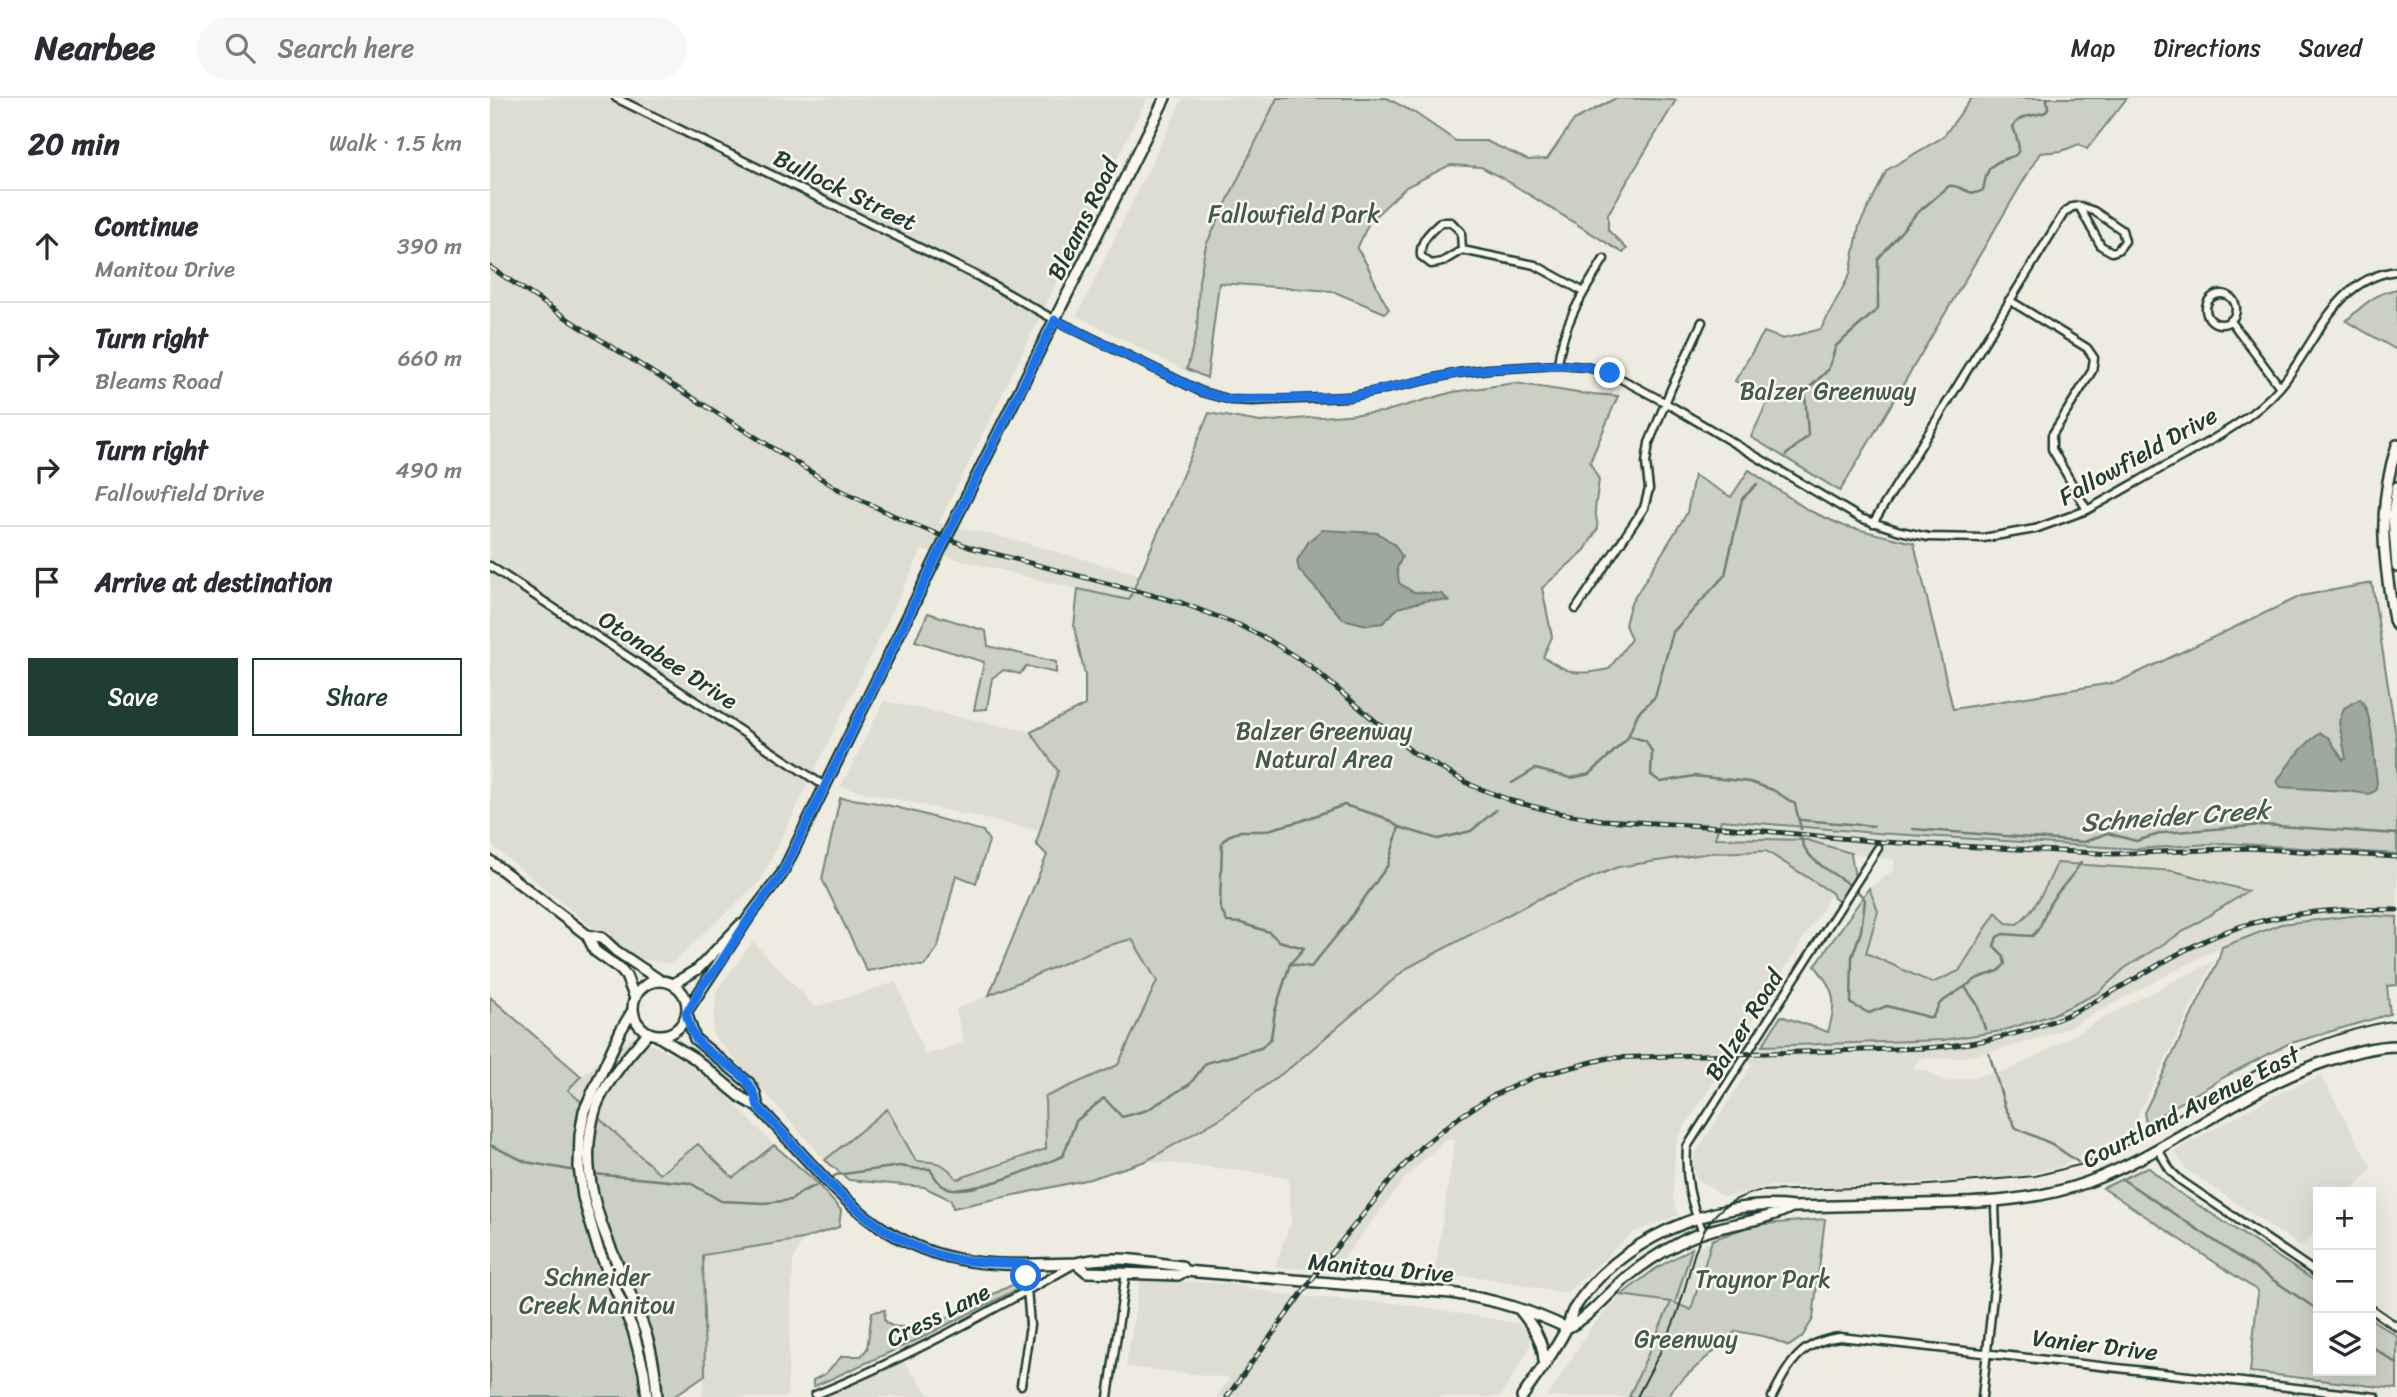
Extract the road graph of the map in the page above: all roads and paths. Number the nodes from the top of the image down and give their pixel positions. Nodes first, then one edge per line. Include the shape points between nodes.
1 (616, 98) edge
2 (1165, 98) edge
3 (2079, 206) junction
4 (1462, 250) junction
5 (1604, 260) dead end
6 (2397, 271) edge
7 (1584, 292) junction
8 (2009, 300) junction
9 (1055, 320) junction
10 (2231, 321) junction
11 (1702, 322) dead end
12 (1558, 365) junction
13 (2280, 387) junction
14 (1666, 403) junction
15 (2397, 445) edge
16 (2397, 487) edge
17 (2087, 510) junction
18 (1873, 523) junction
19 (490, 566) edge
20 (2397, 567) edge
21 (1576, 609) dead end
22 (2397, 626) edge
23 (825, 786) junction
24 (1878, 848) dead end
25 (490, 861) edge
26 (750, 917) junction
27 (587, 935) junction
28 (661, 981) junction
29 (673, 984) junction
30 (635, 998) junction
31 (633, 1010) junction
32 (686, 1012) junction
33 (652, 1034) junction
34 (2397, 1046) edge
35 (758, 1107) junction
36 (2158, 1149) junction
37 (1995, 1203) junction
38 (1793, 1207) junction
39 (1697, 1218) junction
40 (1703, 1232) junction
41 (1025, 1264) junction
42 (1076, 1264) junction
43 (1185, 1271) junction
44 (2313, 1271) edge
45 (1126, 1272) junction
46 (1028, 1290) junction
47 (1518, 1308) junction
48 (2376, 1313) edge
49 (2397, 1327) edge
50 (1567, 1328) junction
51 (1986, 1352) junction
52 (1544, 1363) junction
53 (1021, 1385) dead end
54 (815, 1395) dead end
55 (647, 1397) edge
56 (657, 1397) edge
57 (1108, 1397) edge
58 (1522, 1397) edge
59 (1772, 1397) edge
60 (1982, 1397) edge
61 (2376, 1397) edge

1 - 9 street, Bullock Street via 977,276
2 - 9 main road, Bleams Road
3 - 3 street via 2106,250 2123,247 2122,230
3 - 8 street via 2064,213
4 - 4 street via 1431,264 1420,249 1441,222 1451,222 1461,232
4 - 7 street via 1535,265
5 - 7 street
6 - 13 street, Fallowfield Drive via 2351,290 2327,316
7 - 12 street via 1564,330
8 - 17 street via 2087,348 2094,358 2092,371 2051,442
8 - 18 street
9 - 12 street, Fallowfield Drive via 1202,392 1231,400 1349,397 1458,373
9 - 23 main road, Bleams Road
10 - 10 street via 2236,307 2231,297 2211,298 2206,308 2210,319 2220,324
10 - 13 street
11 - 14 street
12 - 14 street, Fallowfield Drive via 1610,373
13 - 17 street, Fallowfield Drive via 2221,435
14 - 18 street, Fallowfield Drive
14 - 21 street via 1647,451 1644,508
15 - 22 main road via 2384,516 2387,576
16 - 20 main road via 2393,528
17 - 18 street, Fallowfield Drive via 2035,529 1983,538 1928,537
19 - 23 street, Otonabee Drive
23 - 26 main road, Bleams Road via 782,874
24 - 39 street, Balzer Road via 1688,1146 1685,1173
25 - 27 main road
26 - 29 main road, Bleams Road via 698,970
26 - 32 main road, Bleams Road
27 - 28 main road via 602,938
27 - 30 main road via 595,951 626,976
28 - 29 main road
28 - 30 main road via 643,987
29 - 32 main road via 684,995
30 - 31 main road
31 - 33 main road via 638,1023
31 - 55 main road via 584,1111 579,1167 598,1248 634,1330
32 - 33 main road via 675,1030
32 - 35 main road, Manitou Drive via 695,1039 749,1083
33 - 35 main road, Manitou Drive via 694,1058
33 - 56 main road via 613,1078 597,1106 590,1136 590,1167 597,1217 646,1335
34 - 36 main road, Courtland Avenue East via 2348,1054 2292,1073
35 - 41 main road, Manitou Drive via 848,1203 886,1232 928,1251 970,1261
36 - 37 main road, Courtland Avenue East via 2065,1190
36 - 44 street via 2180,1180
37 - 38 main road, Courtland Avenue East
37 - 51 street via 1997,1260
38 - 39 main road, Courtland Avenue East via 1777,1205
38 - 40 main road, Courtland Avenue East
39 - 40 street, Balzer Road
39 - 50 main road, Courtland Avenue East via 1664,1230 1610,1268 1573,1311
40 - 50 main road, Courtland Avenue East via 1653,1257 1583,1320
41 - 42 main road, Manitou Drive
41 - 46 street
42 - 43 main road, Manitou Drive via 1128,1261 1181,1266
42 - 45 main road, Manitou Drive via 1087,1272
42 - 46 street, Cress Lane
43 - 45 main road, Manitou Drive via 1178,1275
43 - 47 main road, Manitou Drive via 1451,1293
45 - 57 street
46 - 53 street via 1030,1325
46 - 54 street, Cress Lane
47 - 50 main road, Manitou Drive
47 - 52 main road via 1537,1332
48 - 49 street
50 - 52 main road
51 - 59 street, Vanier Drive via 1824,1339 1789,1365
51 - 60 street
51 - 61 street, Vanier Drive
52 - 58 main road

